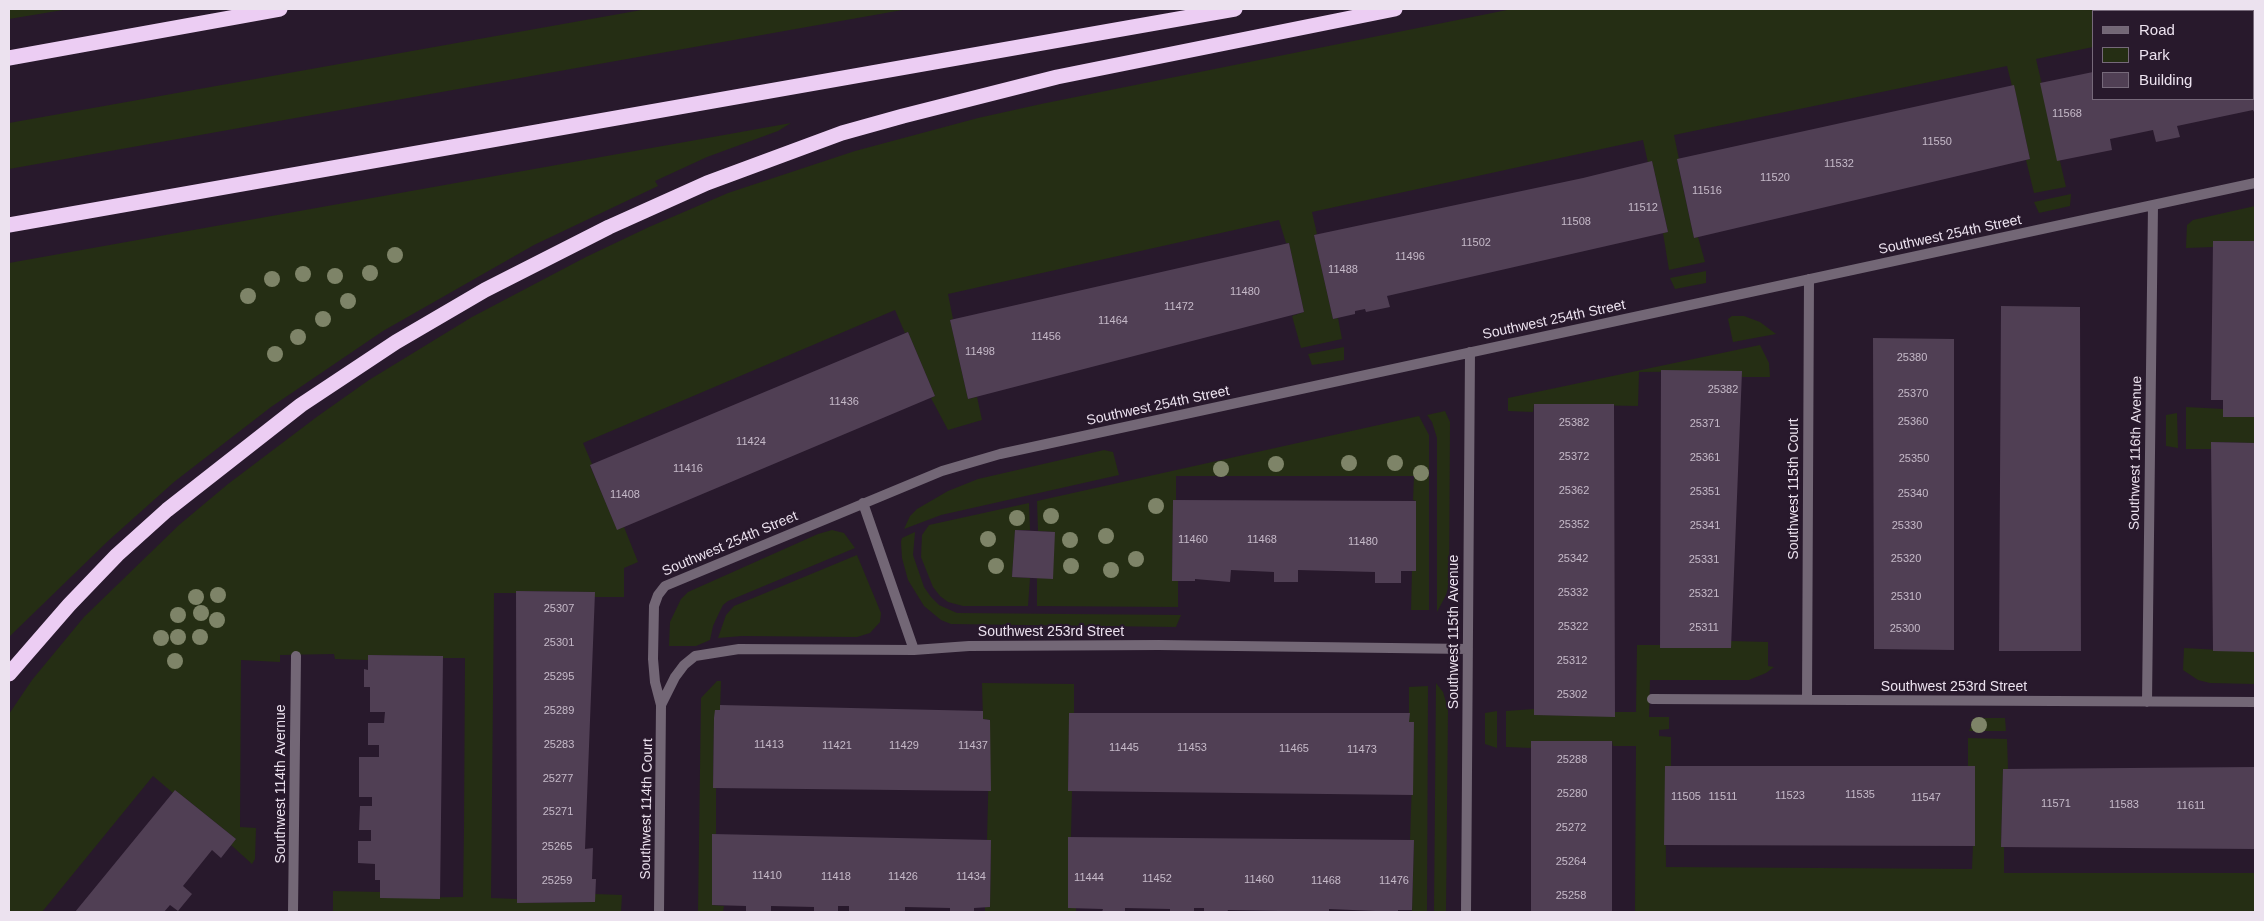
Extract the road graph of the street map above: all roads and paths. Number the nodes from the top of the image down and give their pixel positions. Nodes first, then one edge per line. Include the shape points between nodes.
1 (280, 9) edge
2 (1234, 9) edge
3 (1395, 9) edge
4 (9, 58) edge
5 (2255, 183) edge
6 (2153, 205) junction
7 (9, 225) edge
8 (1809, 279) junction
9 (1470, 352) junction
10 (863, 503) junction
11 (1468, 649) junction
12 (914, 650) junction
13 (296, 656) dead end
14 (9, 674) edge
15 (1652, 699) dead end
16 (1807, 700) junction
17 (2148, 702) junction
18 (2255, 702) edge
19 (662, 706) junction
20 (294, 912) edge
21 (659, 912) edge
22 (1466, 912) edge

1 - 4 highway
2 - 7 highway
3 - 14 highway via 1056,77 903,116 842,133 750,166 609,227 484,290 396,342 302,405 167,510 117,555 68,605
5 - 6 street, Southwest 254th Street
6 - 8 street, Southwest 254th Street
6 - 17 street, Southwest 116th Avenue
8 - 9 street, Southwest 254th Street
8 - 16 street, Southwest 115th Court
9 - 10 street, Southwest 254th Street via 1000,454 942,471
9 - 11 street, Southwest 115th Avenue
10 - 12 street
10 - 19 street, Southwest 254th Street via 665,586 654,606 654,679
11 - 12 street, Southwest 253rd Street via 1158,645 969,646
11 - 22 street, Southwest 115th Avenue
12 - 19 street, Southwest 253rd Street via 752,648 695,656 675,677
13 - 20 street, Southwest 114th Avernue
15 - 16 street, Southwest 253rd Street
16 - 17 street, Southwest 253rd Street
17 - 18 street, Southwest 253rd Street
19 - 21 street, Southwest 114th Court

